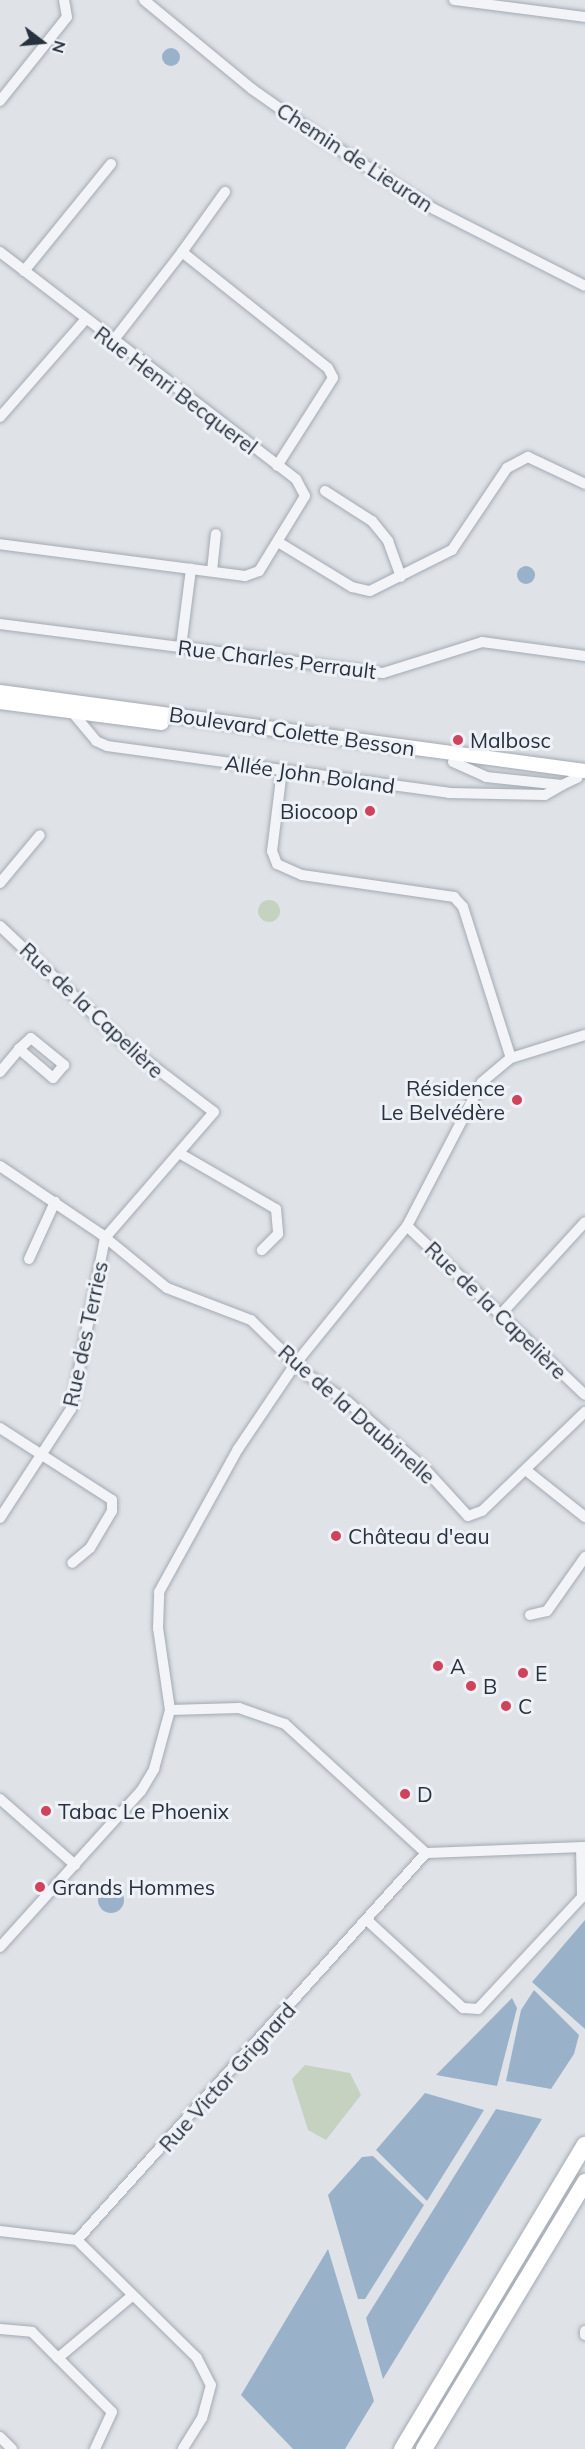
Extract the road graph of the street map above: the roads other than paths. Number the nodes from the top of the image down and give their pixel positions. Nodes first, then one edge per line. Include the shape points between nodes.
1 (64, 0) edge
2 (144, 0) edge
3 (454, 0) edge
4 (585, 16) edge
5 (0, 101) edge
6 (111, 164) dead end
7 (225, 192) dead end
8 (0, 252) edge
9 (182, 252) junction
10 (24, 271) junction
11 (585, 286) edge
12 (86, 320) junction
13 (113, 341) junction
14 (0, 417) edge
15 (277, 466) junction
16 (585, 484) edge
17 (325, 491) dead end
18 (216, 534) dead end
19 (278, 542) junction
20 (0, 544) edge
21 (191, 568) junction
22 (212, 571) junction
23 (401, 577) junction
24 (0, 624) edge
25 (181, 647) junction
26 (585, 656) edge
27 (0, 692) edge
28 (0, 702) edge
29 (72, 712) junction
30 (453, 762) junction
31 (282, 770) junction
32 (582, 776) edge
33 (486, 777) junction
34 (562, 785) junction
35 (470, 791) junction
36 (40, 835) dead end
37 (0, 883) edge
38 (0, 926) edge
39 (585, 1035) edge
40 (20, 1050) dead end
41 (511, 1058) junction
42 (0, 1072) edge
43 (179, 1153) junction
44 (0, 1166) edge
45 (56, 1202) junction
46 (585, 1222) edge
47 (407, 1226) junction
48 (105, 1238) junction
49 (262, 1250) dead end
50 (29, 1259) dead end
51 (502, 1313) junction
52 (296, 1363) junction
53 (585, 1395) edge
54 (585, 1412) edge
55 (0, 1428) edge
56 (42, 1455) junction
57 (527, 1471) junction
58 (585, 1517) edge
59 (0, 1518) edge
60 (585, 1557) edge
61 (72, 1563) dead end
62 (530, 1615) dead end
63 (170, 1710) junction
64 (0, 1800) edge
65 (583, 1847) edge
66 (426, 1853) junction
67 (75, 1865) junction
68 (368, 1921) junction
69 (0, 1947) edge
70 (585, 2145) edge
71 (585, 2182) edge
72 (0, 2231) edge
73 (77, 2240) junction
74 (132, 2296) junction
75 (0, 2329) edge
76 (58, 2358) junction
77 (0, 2437) edge
78 (12, 2449) edge
79 (95, 2449) edge
80 (183, 2449) edge
81 (402, 2449) edge
82 (424, 2449) edge

1 - 5 street via 67,17
2 - 11 street, Chemin de Lieuran via 252,89 326,141 434,209
3 - 4 street
6 - 10 street
7 - 9 street
8 - 10 street, Rue Henri Becquerel
9 - 13 street
9 - 15 street via 328,368 333,378
10 - 12 street, Rue Henri Becquerel
12 - 13 street, Rue Henri Becquerel
12 - 14 street
13 - 15 street, Rue Henri Becquerel
15 - 19 street, Rue Henri Becquerel via 296,479 305,496
16 - 23 street via 528,458 507,468 452,550
17 - 23 street via 372,520 388,541
18 - 22 street
19 - 22 street via 259,571 245,576
19 - 23 street via 352,587 370,591
20 - 21 street
21 - 22 street
21 - 25 street
24 - 25 street, Rue Charles Perrault
25 - 26 street, Rue Charles Perrault via 383,673 482,642
27 - 32 main road, Boulevard Colette Besson
28 - 29 main road, Boulevard Colette Besson
29 - 30 main road, Boulevard Colette Besson
29 - 31 street, Allée John Boland via 96,741 107,746
30 - 32 main road, Boulevard Colette Besson
30 - 33 street
31 - 35 street, Allée John Boland via 449,793
31 - 41 street via 272,851 277,864 302,875 454,897 463,907
32 - 34 street, Allée John Boland
33 - 34 street
33 - 35 street
34 - 35 street, Allée John Boland via 545,795
36 - 37 street
38 - 43 street, Rue de la Capelière via 127,1046 214,1112
39 - 41 street
40 - 42 street
41 - 47 street via 477,1091
43 - 48 street
43 - 49 street via 276,1209 278,1234
44 - 45 street, Rue de la Daubinelle
45 - 48 street, Rue de la Daubinelle
45 - 50 street
46 - 51 street
47 - 51 street, Rue de la Capelière
47 - 52 street
48 - 52 street, Rue de la Daubinelle via 167,1288 251,1320
48 - 56 street, Rue des Terries via 71,1409
51 - 53 street, Rue de la Capelière
52 - 57 street, Rue de la Daubinelle via 424,1468 468,1516 482,1511
52 - 63 street via 238,1449 163,1580 156,1607
54 - 57 street
55 - 56 street
56 - 59 street, Rue des Terries
56 - 61 street via 112,1500 111,1511 90,1548
57 - 58 street
60 - 62 street via 547,1611
63 - 66 street via 239,1708 285,1724
63 - 67 street via 163,1746 141,1791
64 - 67 street
65 - 66 street
65 - 68 street via 582,1897 478,2009 463,2008
66 - 68 street, Rue Victor Grignard
67 - 69 street
68 - 73 street, Rue Victor Grignard
70 - 81 highway
71 - 82 highway
72 - 73 street
73 - 74 street
74 - 76 street
74 - 80 street via 197,2358 211,2385 202,2418
75 - 76 street via 32,2332
76 - 79 street via 112,2412
77 - 78 street

